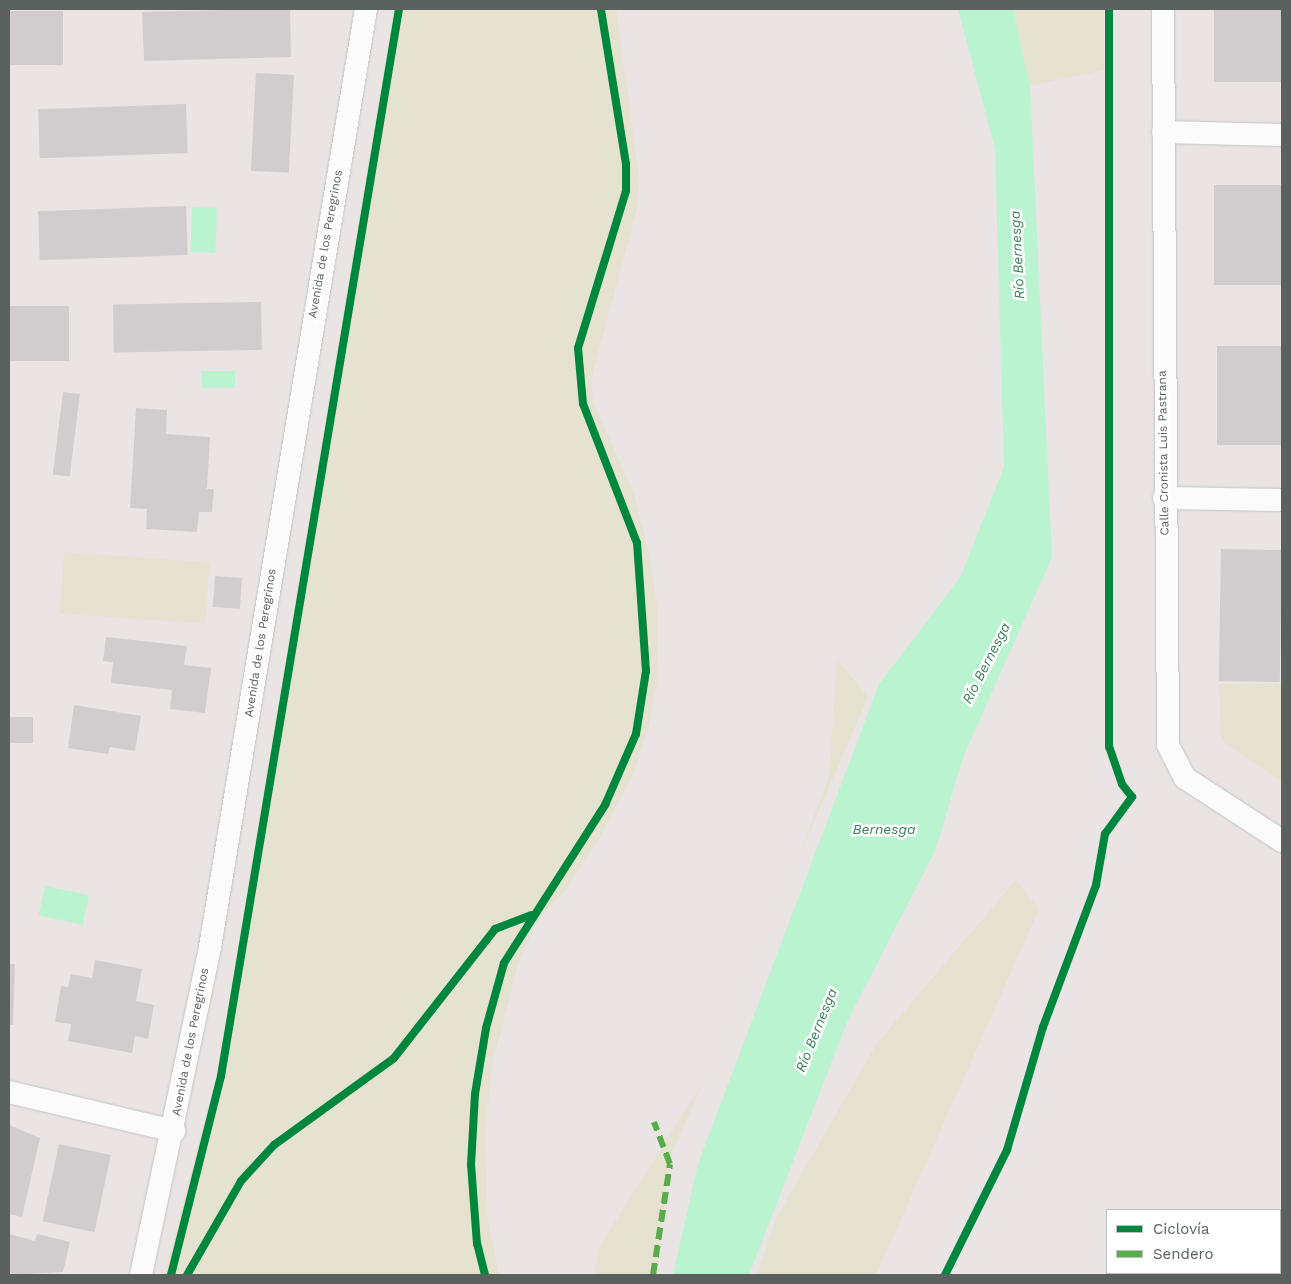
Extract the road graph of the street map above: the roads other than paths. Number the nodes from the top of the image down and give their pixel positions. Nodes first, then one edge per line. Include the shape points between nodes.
1 (366, 9) edge
2 (1163, 9) edge
3 (1164, 132) junction
4 (1282, 135) edge
5 (1164, 498) junction
6 (1282, 500) edge
7 (1282, 841) edge
8 (9, 1092) edge
9 (174, 1131) junction
10 (141, 1275) edge

1 - 9 street, Avenida de los Peregrinos via 210,948
2 - 3 street, Calle Cronista Luis Pastrana
3 - 4 street
3 - 5 street, Calle Cronista Luis Pastrana
5 - 6 street
5 - 7 street, Calle Cronista Luis Pastrana via 1168,745 1185,778
8 - 9 street
9 - 10 street, Avenida de los Peregrinos

